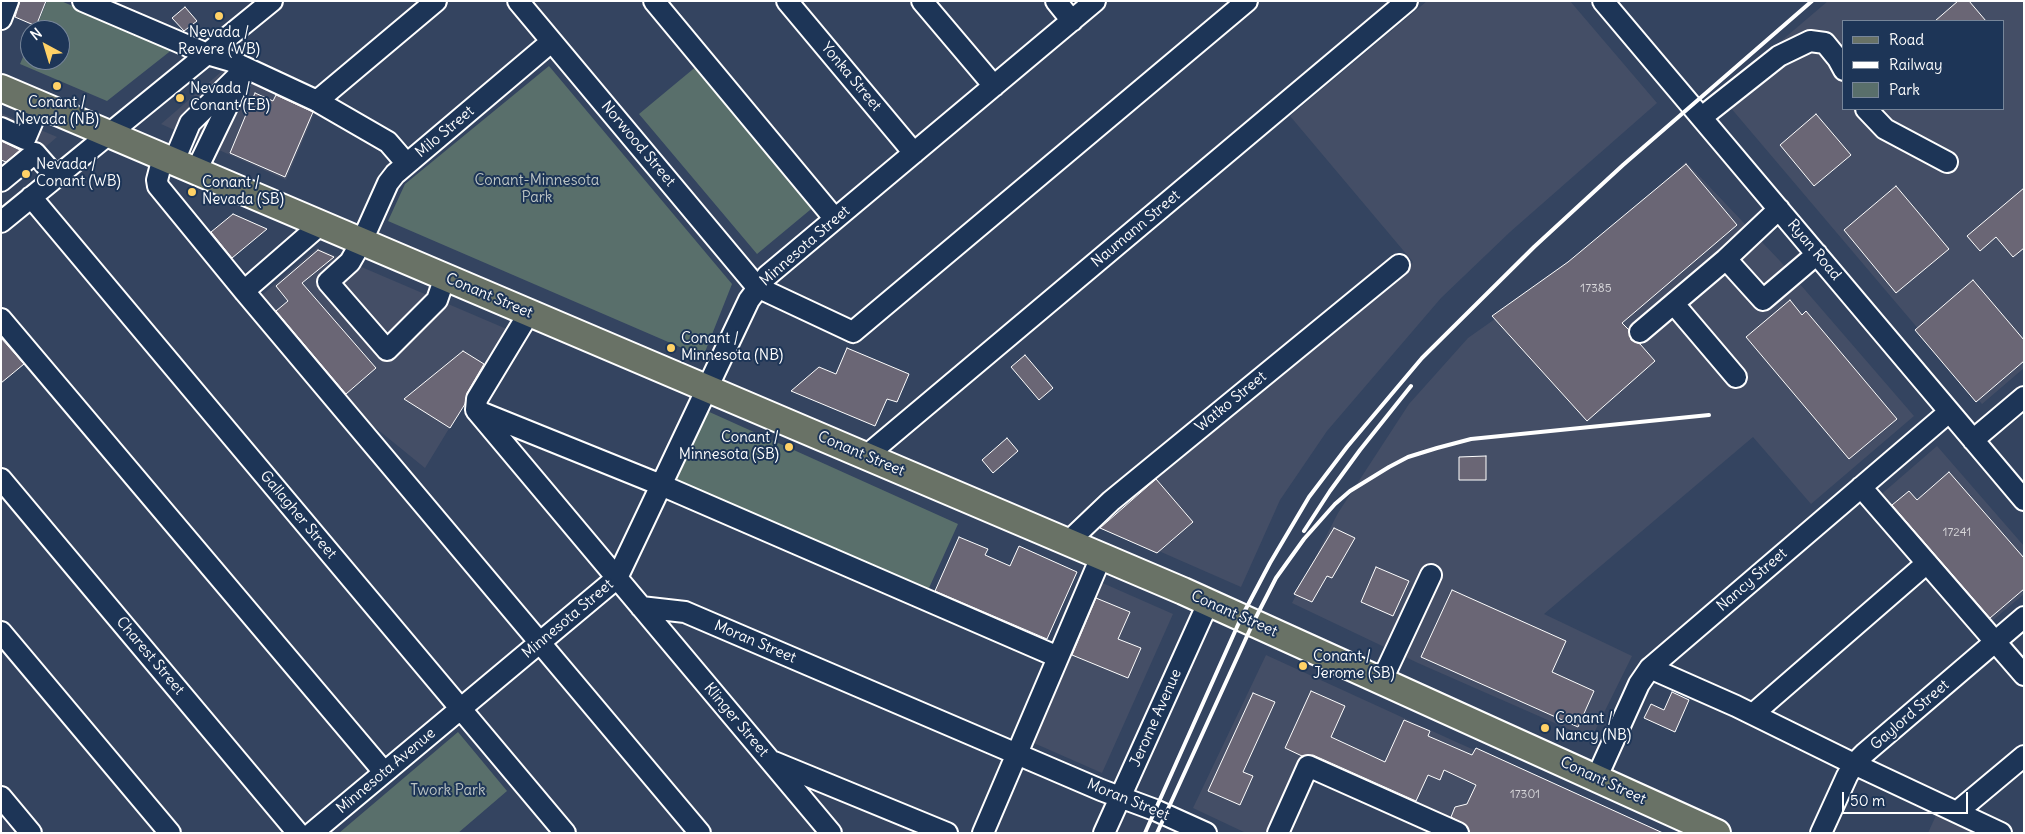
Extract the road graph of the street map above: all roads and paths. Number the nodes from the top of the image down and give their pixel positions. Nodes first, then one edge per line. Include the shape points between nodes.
1 (8, 1) edge
2 (83, 1) edge
3 (272, 1) edge
4 (436, 1) edge
5 (518, 1) edge
6 (654, 1) edge
7 (787, 1) edge
8 (922, 1) edge
9 (1056, 1) edge
10 (1095, 1) edge
11 (1247, 1) edge
12 (1407, 1) edge
13 (1603, 1) edge
14 (1, 19) edge
15 (1072, 21) junction
16 (552, 42) junction
17 (207, 54) junction
18 (1842, 66) edge
19 (246, 68) junction
20 (994, 86) junction
21 (1, 88) edge
22 (317, 101) junction
23 (40, 104) junction
24 (1867, 110) edge
25 (1702, 117) junction
26 (1, 128) edge
27 (109, 134) junction
28 (30, 146) junction
29 (914, 153) junction
30 (1947, 162) dead end
31 (178, 163) junction
32 (407, 164) junction
33 (56, 177) junction
34 (1, 181) edge
35 (31, 197) junction
36 (1779, 209) junction
37 (3, 218) edge
38 (835, 219) junction
39 (321, 224) junction
40 (362, 242) junction
41 (1817, 254) junction
42 (1726, 259) junction
43 (1398, 265) dead end
44 (445, 277) junction
45 (758, 287) junction
46 (244, 291) junction
47 (1674, 304) junction
48 (529, 313) junction
49 (1, 319) edge
50 (1640, 332) dead end
51 (1736, 377) dead end
52 (706, 388) junction
53 (2024, 397) edge
54 (476, 410) junction
55 (1949, 412) junction
56 (1974, 440) junction
57 (866, 456) junction
58 (1, 479) edge
59 (661, 485) junction
60 (1861, 487) junction
61 (2024, 500) edge
62 (1068, 542) junction
63 (1101, 556) junction
64 (1927, 563) junction
65 (1431, 575) dead end
66 (617, 578) junction
67 (1208, 603) junction
68 (641, 607) junction
69 (2024, 617) edge
70 (1, 632) edge
71 (1995, 642) junction
72 (540, 643) junction
73 (1058, 657) junction
74 (1649, 670) junction
75 (2024, 675) edge
76 (1382, 680) junction
77 (461, 709) junction
78 (1753, 714) junction
79 (1016, 754) junction
80 (2024, 756) edge
81 (770, 761) junction
82 (1854, 764) junction
83 (384, 772) junction
84 (1596, 779) junction
85 (1121, 796) junction
86 (1, 797) edge
87 (1957, 812) junction
88 (31, 833) edge
89 (170, 833) edge
90 (298, 833) edge
91 (312, 833) edge
92 (565, 833) edge
93 (700, 833) edge
94 (831, 833) edge
95 (947, 833) edge
96 (983, 833) edge
97 (1104, 833) edge
98 (1206, 833) edge
99 (1278, 833) edge
100 (1458, 833) edge
101 (1717, 833) edge
102 (1822, 833) edge
103 (2001, 833) edge

1 - 14 street
2 - 17 street
3 - 17 street
4 - 22 street
5 - 16 street, Norwood Street
6 - 38 street
7 - 29 street, Yonka Street
8 - 20 street
9 - 15 street
10 - 15 street, Minnesota Street
11 - 45 street via 853,332
12 - 57 street, Naumann Street
13 - 25 street, Ryan Road
15 - 20 street, Minnesota Street
16 - 32 street, Milo Street
16 - 45 street, Norwood Street
17 - 19 street
17 - 27 street
18 - 25 street via 1824,43 1810,40 1779,56
19 - 22 street
19 - 31 street
19 - 31 street via 190,123
20 - 29 street, Minnesota Street
21 - 23 main road, Conant Street
22 - 32 street via 388,142
23 - 27 main road, Conant Street
23 - 28 street
24 - 30 street via 1885,129
25 - 36 street, Ryan Road
26 - 28 street
27 - 31 main road, Conant Street
27 - 33 street
28 - 33 street
28 - 34 street
29 - 38 street, Minnesota Street
31 - 39 main road, Conant Street
31 - 46 street via 157,180 158,186
32 - 40 street, Milo Street via 388,182
33 - 35 street
35 - 37 street
35 - 77 street, Gallagher Street
36 - 41 street, Ryan Road
36 - 42 street
38 - 45 street, Minnesota Street
39 - 40 main road, Conant Street
39 - 46 street
40 - 44 main road, Conant Street
40 - 44 street, Milo Street via 350,262 328,282 387,350 437,300
41 - 42 street via 1764,300
41 - 55 street, Ryan Road
42 - 47 street
43 - 62 street, Watko Street via 1110,501
44 - 48 main road, Conant Street
45 - 52 street, Minnesota Street
46 - 72 street
47 - 50 street
47 - 51 street
48 - 52 main road, Conant Street
48 - 54 street via 477,399
49 - 83 street
52 - 57 main road, Conant Street
52 - 59 street, Minnesota Street
53 - 56 street
54 - 59 street
54 - 66 street
55 - 56 street, Ryan Road
55 - 60 street, Nancy Street
56 - 61 street, Ryan Road
57 - 62 main road, Conant Street
58 - 90 street, Charest Street
59 - 66 street, Minnesota Street
59 - 73 street
60 - 64 street
60 - 74 street, Nancy Street
62 - 63 main road, Conant Street
63 - 67 main road, Conant Street
63 - 73 street
64 - 71 street
64 - 78 street
65 - 76 street
66 - 68 street
66 - 72 street, Minnesota Street
67 - 76 main road, Conant Street
67 - 85 street, Jerome Avenue
68 - 79 street, Moran Street via 685,612
68 - 81 street, Klinger Street
69 - 71 street, Gaylord Street
70 - 89 street
71 - 75 street
71 - 82 street, Gaylord Street
72 - 77 street, Minnesota Street
72 - 93 street
73 - 79 street
74 - 78 street
74 - 84 street, Nancy Street via 1639,684
76 - 84 main road, Conant Street
77 - 83 street, Minnesota Avenue
77 - 92 street, Gallagher Street
78 - 82 street
79 - 85 street, Moran Street
79 - 96 street
80 - 87 street
81 - 94 street, Klinger Street
81 - 95 street
82 - 87 street
82 - 102 street, Gaylord Street
83 - 91 street, Minnesota Avenue
84 - 101 main road, Conant Street
85 - 97 street, Jerome Avenue
85 - 98 street, Moran Street
86 - 88 street
87 - 103 street
99 - 100 street via 1308,766

